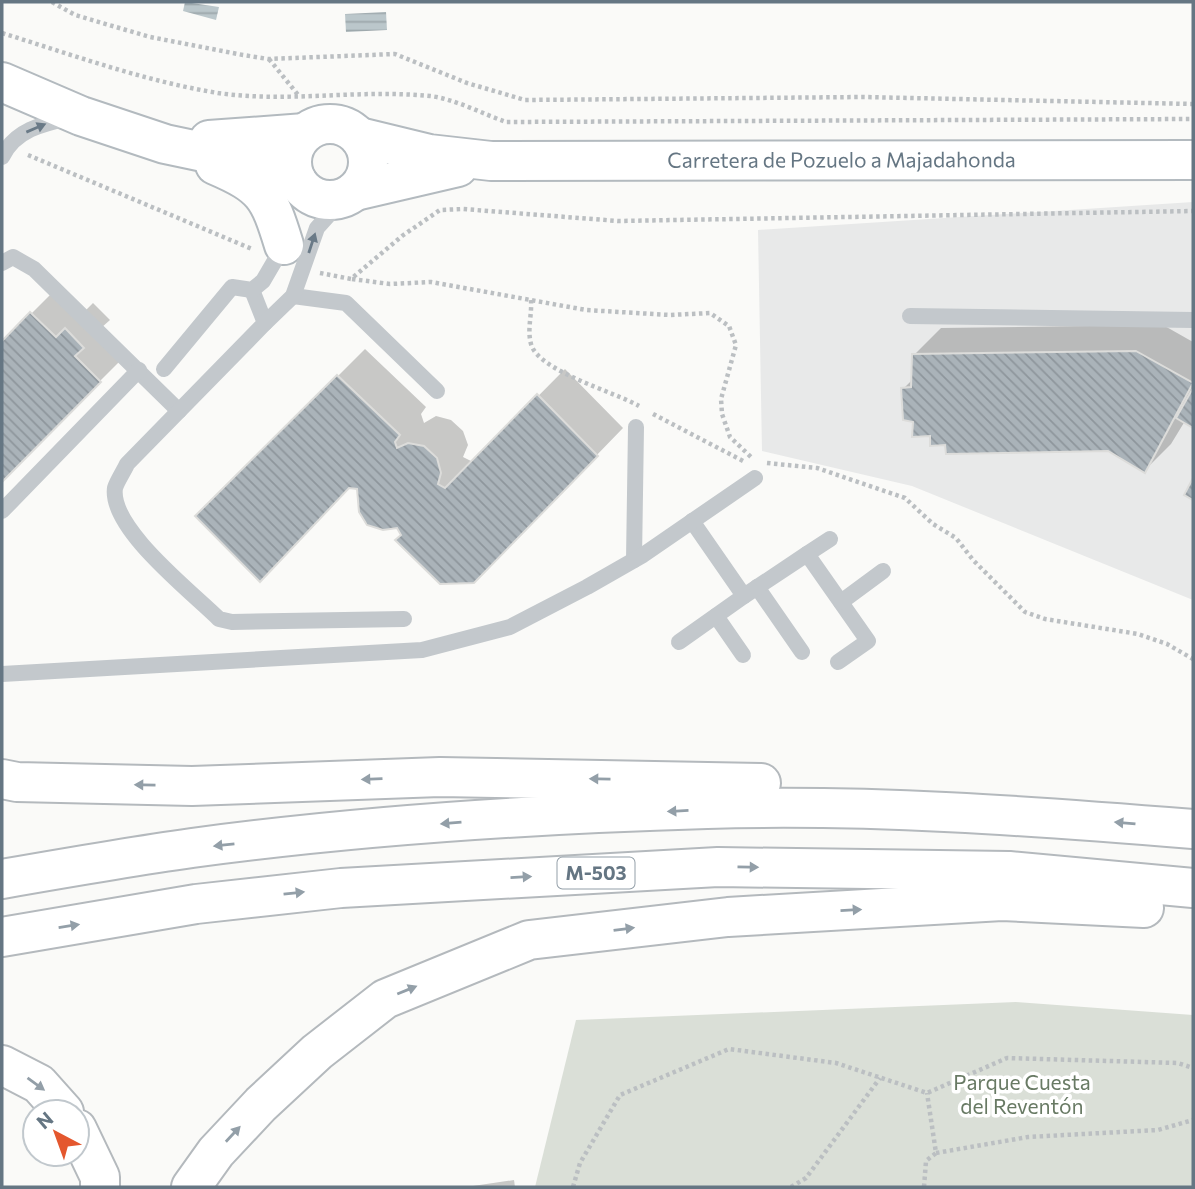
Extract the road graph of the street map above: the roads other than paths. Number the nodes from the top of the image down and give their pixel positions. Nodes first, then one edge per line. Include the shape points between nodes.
1 (2, 82) edge
2 (302, 114) junction
3 (82, 116) junction
4 (359, 137) junction
5 (165, 144) junction
6 (4, 152) edge
7 (1193, 160) edge
8 (491, 161) junction
9 (299, 184) junction
10 (349, 194) junction
11 (288, 258) junction
12 (2, 262) edge
13 (252, 290) junction
14 (293, 296) junction
15 (910, 316) dead end
16 (1193, 320) edge
17 (265, 323) junction
18 (164, 369) dead end
19 (139, 370) junction
20 (437, 391) dead end
21 (179, 411) junction
22 (636, 427) dead end
23 (758, 465) road end
24 (2, 511) edge
25 (692, 521) junction
26 (830, 539) dead end
27 (807, 554) junction
28 (634, 560) junction
29 (883, 571) dead end
30 (751, 592) junction
31 (841, 602) junction
32 (716, 616) junction
33 (404, 619) dead end
34 (679, 642) dead end
35 (802, 652) dead end
36 (743, 655) dead end
37 (838, 662) dead end
38 (2, 674) edge
39 (2, 779) edge
40 (985, 813) junction
41 (1193, 829) edge
42 (2, 878) edge
43 (1193, 888) edge
44 (1193, 909) edge
45 (2, 937) edge
46 (2, 1065) edge
47 (52, 1098) edge
48 (91, 1158) edge
49 (100, 1187) edge
50 (191, 1187) edge

1 - 3 main road
2 - 4 main road, Carretera de Pozuelo a Majadahonda via 315,126 339,124
2 - 5 main road
2 - 9 main road via 291,161
3 - 5 main road
6 -> 3 lane via 34,126
4 - 8 main road, Carretera de Pozuelo a Majadahonda via 429,154
4 - 10 main road via 368,158 367,170
5 - 9 main road via 274,167
5 - 11 main road via 250,180 272,206
7 - 8 main road, Carretera de Pozuelo a Majadahonda
8 - 10 main road, Carretera de Pozuelo a Majadahonda via 417,174
9 - 10 main road via 313,197 328,200
9 - 11 main road
11 -> 10 lane
11 - 13 lane
11 - 14 lane
12 - 19 lane via 13,257 34,269
13 - 17 lane
13 - 18 lane via 232,287
14 - 17 lane
14 - 20 lane via 346,303
15 - 16 lane
17 - 21 lane
19 - 21 lane
19 - 24 lane
21 - 33 lane via 127,464 115,488 118,511 133,536 219,619
22 - 28 lane
23 - 25 lane
25 - 28 lane
25 - 30 lane
26 - 27 lane
27 - 30 lane
27 - 31 lane
28 - 38 lane via 510,627 422,650
29 - 31 lane
30 - 32 lane
30 - 35 lane
31 - 37 lane via 868,641
32 - 34 lane
32 - 36 lane
40 -> 39 main road via 770,784 440,777 192,786
41 -> 40 main road
40 -> 42 main road via 709,809 489,820 192,848
45 -> 43 main road, M-503 via 196,905 341,888 718,867 1009,871
50 -> 44 main road via 261,1104 385,999 529,940 728,917 1002,901
46 -> 47 main road via 39,1084
48 - 49 main road

